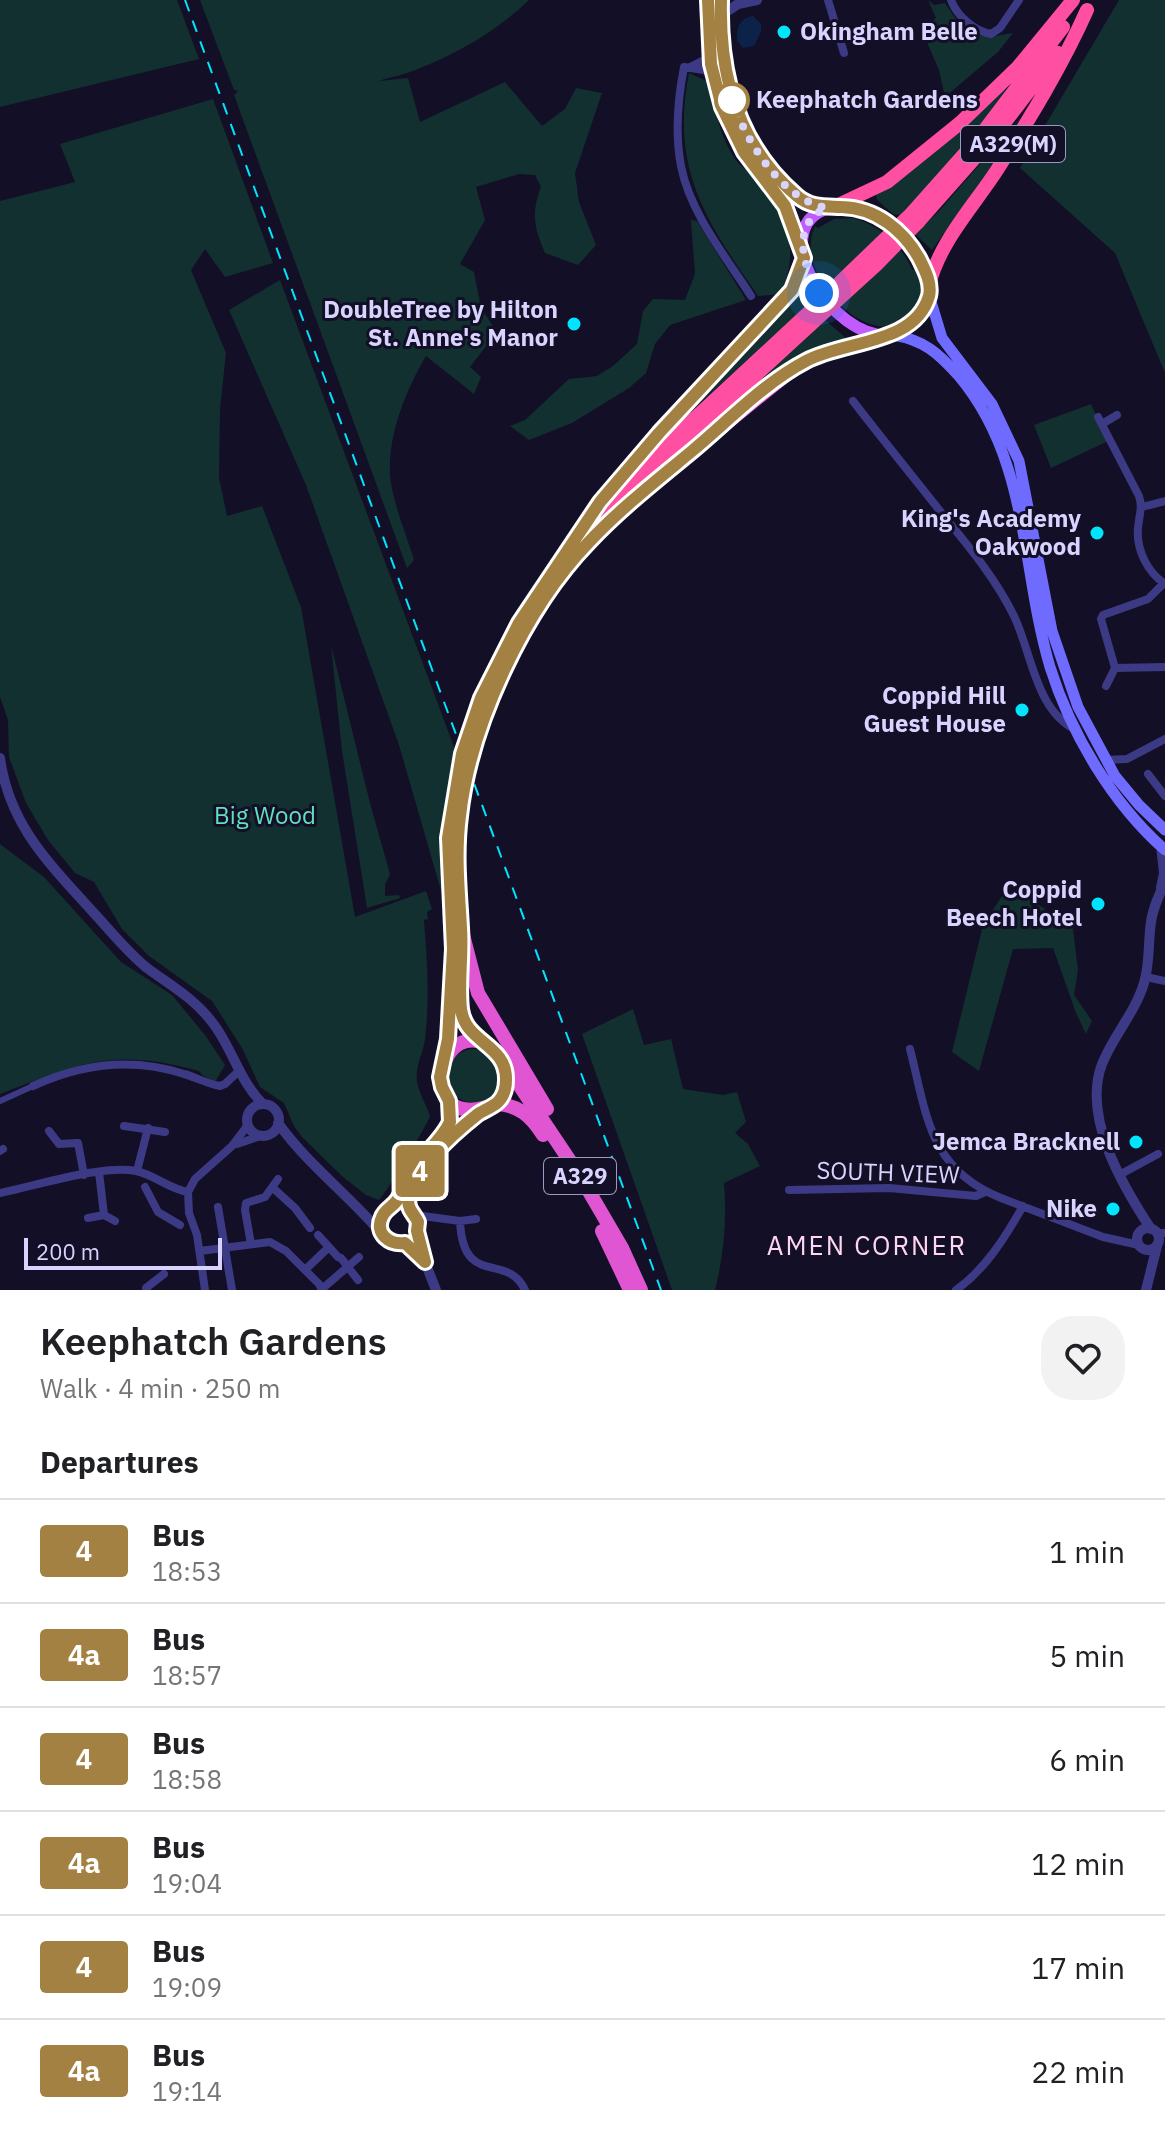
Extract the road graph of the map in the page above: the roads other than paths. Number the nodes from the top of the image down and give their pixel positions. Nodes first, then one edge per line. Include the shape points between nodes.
1 (709, 0) edge
2 (721, 0) edge
3 (757, 0) edge
4 (828, 0) edge
5 (951, 0) edge
6 (1019, 0) edge
7 (1073, 0) edge
8 (1087, 3) edge
9 (720, 16) junction
10 (844, 53) dead end
11 (717, 56) junction
12 (690, 67) junction
13 (713, 74) junction
14 (831, 207) junction
15 (803, 254) junction
16 (929, 290) junction
17 (751, 296) dead end
18 (807, 321) junction
19 (890, 336) junction
20 (853, 401) dead end
21 (1117, 415) dead end
22 (1165, 501) edge
23 (1142, 507) junction
24 (587, 543) junction
25 (561, 561) junction
26 (1164, 584) edge
27 (1165, 667) edge
28 (1115, 668) junction
29 (1106, 686) dead end
30 (1051, 696) junction
31 (1077, 731) junction
32 (473, 734) junction
33 (1165, 739) edge
34 (0, 758) edge
35 (1105, 760) junction
36 (1148, 774) dead end
37 (1125, 788) junction
38 (1165, 796) edge
39 (1165, 830) edge
40 (1164, 846) edge
41 (1165, 882) edge
42 (1162, 891) edge
43 (462, 931) junction
44 (1146, 977) junction
45 (1165, 981) edge
46 (481, 1042) junction
47 (910, 1049) dead end
48 (444, 1060) junction
49 (504, 1063) junction
50 (240, 1072) junction
51 (33, 1086) joint
52 (0, 1101) edge
53 (449, 1101) junction
54 (263, 1104) junction
55 (492, 1106) junction
56 (248, 1120) junction
57 (278, 1123) junction
58 (124, 1126) dead end
59 (148, 1128) junction
60 (49, 1131) dead end
61 (165, 1132) dead end
62 (265, 1135) junction
63 (232, 1146) junction
64 (298, 1151) junction
65 (1158, 1154) dead end
66 (137, 1171) junction
67 (99, 1172) junction
68 (1121, 1174) junction
69 (84, 1175) junction
70 (278, 1179) dead end
71 (163, 1184) junction
72 (145, 1187) dead end
73 (273, 1188) junction
74 (789, 1190) dead end
75 (188, 1192) junction
76 (985, 1192) junction
77 (0, 1193) edge
78 (148, 1197) junction
79 (358, 1206) junction
80 (1023, 1206) junction
81 (218, 1207) dead end
82 (390, 1209) junction
83 (412, 1212) junction
84 (104, 1215) junction
85 (88, 1218) dead end
86 (433, 1219) junction
87 (476, 1219) dead end
88 (115, 1221) dead end
89 (460, 1221) junction
90 (180, 1225) dead end
91 (310, 1228) dead end
92 (417, 1230) junction
93 (382, 1234) junction
94 (318, 1235) dead end
95 (1152, 1238) edge
96 (405, 1243) junction
97 (251, 1244) junction
98 (225, 1247) junction
99 (329, 1247) junction
100 (622, 1248) junction
101 (200, 1251) junction
102 (359, 1257) dead end
103 (425, 1262) junction
104 (348, 1267) junction
105 (305, 1270) junction
106 (164, 1274) dead end
107 (358, 1280) dead end
108 (322, 1289) edge
109 (147, 1290) edge
110 (205, 1290) edge
111 (232, 1290) edge
112 (436, 1290) edge
113 (525, 1290) edge
114 (630, 1290) edge
115 (641, 1290) edge
116 (956, 1290) edge
117 (1146, 1290) edge

1 - 11 main road
2 - 9 main road
3 - 9 street
4 - 10 street
5 - 6 street via 968,23 991,34
7 - 14 highway, A329(M) via 1033,50 960,123 887,182
8 - 16 highway, A329(M) via 1072,44 937,257
8 - 18 highway, A329(M), bridge via 915,218
9 - 11 main road
11 - 12 street
11 - 13 main road
11 - 14 main road via 755,148 795,195 808,204
12 - 13 street
12 - 17 street via 684,67 680,87 681,167 705,225
13 - 15 main road via 732,131 785,206
14 - 15 main road via 811,220
14 - 16 main road via 856,208 897,229 917,255
15 - 19 main road via 826,303 861,328
15 - 25 highway, A329 via 792,290 631,465
16 - 19 main road via 916,318
16 - 35 main road via 942,338 992,404 1019,461 1052,631 1071,689
18 - 24 highway, A329(M) via 654,469
18 - 25 highway, A329(M) via 634,475
19 - 24 highway, A329 via 826,351 792,370
19 - 30 main road via 919,341 937,352 968,387 995,432 1016,488 1051,668
20 - 30 street via 983,565 1012,611
21 - 23 street via 1100,420
22 - 23 street
23 - 26 street via 1140,550
24 - 32 highway, A329 via 521,639
25 - 32 highway, A329 via 507,644 487,684
26 - 28 street via 1148,599 1101,616
27 - 28 street
28 - 29 street
30 - 31 main road
30 - 31 street via 1054,716
31 - 40 main road via 1121,802
32 - 43 highway, A329, bridge via 457,855
32 - 48 highway, A329 via 458,770 448,838 453,949
33 - 35 street via 1127,759
34 - 50 street via 9,799 43,855 129,952 206,1015
35 - 37 main road
36 - 38 street
37 - 39 main road
37 - 40 main road
40 - 42 street
41 - 42 street
42 - 44 street via 1152,919
43 - 46 highway, A329 via 461,1014
43 - 100 highway, A329 via 478,993 586,1174
44 - 45 street
44 - 68 street via 1101,1066 1095,1094 1102,1132
46 - 48 highway via 461,1044
46 - 49 highway, A329
47 - 76 street via 942,1154
48 - 53 highway, A329 via 440,1081
49 - 55 highway via 506,1087
49 - 100 highway, A329
50 - 51 street via 220,1086 144,1066 104,1065
50 - 54 street
50 - 56 street
51 - 52 street
53 - 55 highway, A329 via 464,1109
53 - 82 street via 448,1128 412,1170
54 - 56 street via 254,1107
54 - 57 street via 275,1110
55 - 83 street via 454,1134 421,1171 411,1189
55 - 114 highway, A329 via 520,1110 539,1129 587,1203
56 - 62 street via 253,1132
56 - 63 street
57 - 62 street
57 - 64 street
58 - 59 street
59 - 61 street
59 - 66 street
60 - 69 street via 59,1144 78,1143
62 - 63 street
62 - 64 street
63 - 75 street via 202,1171
64 - 79 street
65 - 68 street
66 - 67 street
66 - 71 street
67 - 69 street
67 - 84 street
68 - 95 street
69 - 77 street
70 - 73 street
71 - 75 street
71 - 78 street
72 - 78 street
73 - 91 street
73 - 97 street via 246,1203
74 - 76 street, SOUTH VIEW via 889,1188 976,1196
75 - 101 street
76 - 80 street
78 - 90 street via 158,1212
79 - 82 street via 373,1212
79 - 93 street
80 - 95 street via 1103,1237
80 - 116 street via 985,1262
81 - 98 street
82 - 83 street
82 - 93 street via 381,1220
83 - 86 street
83 - 92 street
84 - 85 street
84 - 88 street
86 - 89 street
86 - 92 street
87 - 89 street
89 - 113 street via 469,1257 479,1265 504,1270
92 - 96 street
92 - 103 street
93 - 96 street via 392,1243
94 - 99 street
95 - 117 street
96 - 103 street
97 - 98 street
97 - 105 street via 278,1244
98 - 101 street
98 - 111 street
99 - 104 street
99 - 105 street
100 - 115 highway, A329
101 - 110 street
102 - 104 street
103 - 112 street
104 - 107 street
104 - 108 street
105 - 108 street
106 - 109 street

